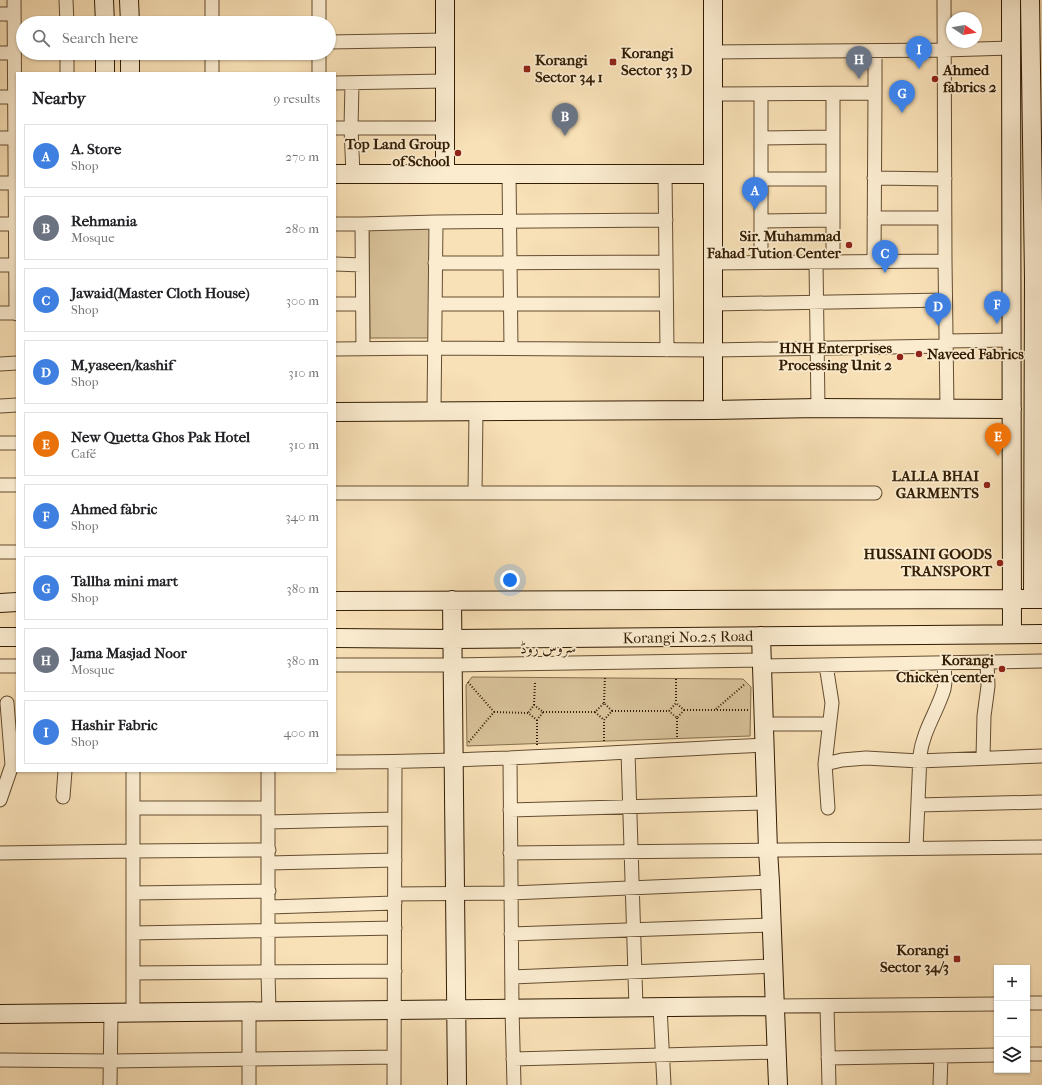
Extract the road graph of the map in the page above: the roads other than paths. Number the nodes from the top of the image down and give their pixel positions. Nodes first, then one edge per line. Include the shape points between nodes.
1 (14, 0) edge
2 (66, 0) edge
3 (104, 0) edge
4 (129, 0) edge
5 (212, 0) edge
6 (319, 0) edge
7 (445, 0) edge
8 (713, 0) edge
9 (944, 0) edge
10 (1011, 5) edge
11 (1034, 6) edge
12 (0, 14) edge
13 (14, 14) junction
14 (67, 16) edge
15 (105, 16) edge
16 (130, 16) edge
17 (212, 16) edge
18 (319, 16) edge
19 (445, 40) junction
20 (336, 42) edge
21 (1011, 48) junction
22 (944, 50) junction
23 (875, 51) junction
24 (713, 52) junction
25 (0, 53) edge
26 (14, 53) junction
27 (67, 60) edge
28 (105, 60) edge
29 (130, 60) edge
30 (212, 60) edge
31 (319, 60) edge
32 (67, 72) edge
33 (105, 72) edge
34 (130, 72) edge
35 (212, 72) edge
36 (319, 72) edge
37 (445, 81) junction
38 (336, 83) edge
39 (352, 83) junction
40 (713, 94) junction
41 (761, 94) junction
42 (833, 94) junction
43 (875, 94) junction
44 (0, 97) edge
45 (15, 97) junction
46 (1037, 112) edge
47 (1011, 113) junction
48 (336, 128) edge
49 (351, 128) junction
50 (445, 128) junction
51 (833, 137) junction
52 (0, 138) edge
53 (15, 138) junction
54 (761, 138) junction
55 (16, 164) edge
56 (445, 173) junction
57 (509, 173) junction
58 (336, 174) edge
59 (353, 174) junction
60 (665, 174) junction
61 (713, 174) junction
62 (874, 178) junction
63 (761, 179) junction
64 (833, 179) junction
65 (945, 179) junction
66 (0, 183) edge
67 (15, 183) junction
68 (874, 218) junction
69 (944, 218) junction
70 (666, 220) junction
71 (833, 220) junction
72 (761, 221) junction
73 (436, 222) junction
74 (510, 222) junction
75 (0, 224) edge
76 (16, 224) junction
77 (336, 224) edge
78 (362, 224) junction
79 (945, 261) junction
80 (666, 262) junction
81 (761, 262) junction
82 (816, 262) junction
83 (833, 262) junction
84 (874, 262) junction
85 (435, 263) junction
86 (510, 263) junction
87 (713, 263) junction
88 (336, 264) edge
89 (0, 265) edge
90 (16, 265) joint
91 (362, 265) junction
92 (1038, 278) edge
93 (1012, 279) junction
94 (945, 300) junction
95 (816, 302) junction
96 (336, 304) edge
97 (362, 304) junction
98 (435, 304) junction
99 (511, 304) junction
100 (666, 304) junction
101 (713, 304) junction
102 (0, 313) edge
103 (16, 313) edge
104 (1012, 340) junction
105 (946, 343) junction
106 (363, 348) junction
107 (434, 348) junction
108 (511, 348) junction
109 (817, 348) junction
110 (336, 349) edge
111 (667, 350) junction
112 (713, 350) junction
113 (16, 363) edge
114 (0, 364) edge
115 (16, 405) edge
116 (0, 406) edge
117 (818, 408) junction
118 (947, 409) junction
119 (1012, 409) junction
120 (713, 410) junction
121 (434, 411) junction
122 (476, 411) junction
123 (336, 412) edge
124 (0, 443) edge
125 (16, 443) edge
126 (16, 485) edge
127 (1012, 485) junction
128 (1038, 485) edge
129 (0, 486) edge
130 (336, 493) edge
131 (475, 493) junction
132 (875, 493) dead end
133 (0, 552) edge
134 (16, 552) edge
135 (1013, 599) junction
136 (1038, 599) edge
137 (452, 600) junction
138 (336, 601) edge
139 (0, 602) edge
140 (16, 602) edge
141 (1012, 634) junction
142 (1042, 634) edge
143 (761, 636) junction
144 (0, 637) edge
145 (16, 637) edge
146 (336, 638) edge
147 (452, 639) junction
148 (987, 662) junction
149 (1042, 662) edge
150 (761, 663) junction
151 (944, 663) junction
152 (336, 665) edge
153 (452, 665) junction
154 (826, 665) junction
155 (0, 666) edge
156 (16, 666) edge
157 (8, 703) edge
158 (764, 724) junction
159 (829, 724) junction
160 (13, 728) edge
161 (765, 746) junction
162 (628, 752) junction
163 (1042, 756) edge
164 (510, 758) junction
165 (983, 758) junction
166 (453, 761) junction
167 (919, 761) junction
168 (336, 762) edge
169 (395, 762) junction
170 (826, 764) junction
171 (14, 765) edge
172 (65, 772) edge
173 (133, 772) edge
174 (268, 772) edge
175 (63, 797) dead end
176 (0, 800) edge
177 (1042, 802) edge
178 (767, 803) junction
179 (918, 805) junction
180 (630, 807) junction
181 (133, 808) junction
182 (268, 808) junction
183 (828, 808) dead end
184 (510, 810) junction
185 (395, 819) junction
186 (269, 822) junction
187 (1042, 847) edge
188 (916, 848) junction
189 (768, 850) junction
190 (133, 851) junction
191 (631, 851) junction
192 (510, 853) junction
193 (0, 854) edge
194 (269, 856) junction
195 (395, 860) junction
196 (770, 882) junction
197 (632, 888) junction
198 (269, 891) junction
199 (133, 893) junction
200 (511, 893) junction
201 (455, 894) junction
202 (395, 898) junction
203 (269, 907) junction
204 (772, 925) junction
205 (395, 928) junction
206 (269, 930) junction
207 (634, 930) junction
208 (133, 933) junction
209 (511, 934) junction
210 (773, 966) junction
211 (395, 971) junction
212 (635, 971) junction
213 (133, 973) junction
214 (268, 973) junction
215 (512, 977) junction
216 (1030, 1003) edge
217 (1042, 1003) edge
218 (994, 1004) edge
219 (775, 1006) junction
220 (827, 1006) junction
221 (660, 1007) junction
222 (636, 1008) junction
223 (456, 1009) junction
224 (512, 1009) junction
225 (394, 1010) junction
226 (249, 1011) junction
227 (269, 1011) junction
228 (111, 1013) junction
229 (133, 1013) junction
230 (0, 1014) edge
231 (777, 1052) junction
232 (1030, 1054) edge
233 (1042, 1054) edge
234 (662, 1055) junction
235 (994, 1055) edge
236 (941, 1056) junction
237 (394, 1057) junction
238 (828, 1058) junction
239 (249, 1059) junction
240 (513, 1059) junction
241 (0, 1060) edge
242 (111, 1061) junction
243 (110, 1085) edge
244 (250, 1085) edge
245 (394, 1085) edge
246 (457, 1085) edge
247 (514, 1085) edge
248 (664, 1085) edge
249 (778, 1085) edge
250 (829, 1085) edge
251 (940, 1085) edge

1 - 13 street
2 - 14 street
3 - 15 street
4 - 16 street
5 - 17 street
6 - 18 street
7 - 19 street
8 - 24 street
9 - 22 street
10 - 11 street
10 - 21 street
11 - 46 street
12 - 13 street
13 - 26 street
19 - 20 street
19 - 37 street
21 - 22 street
21 - 47 street
22 - 23 street
22 - 65 street
23 - 24 street
23 - 43 street
24 - 40 street
25 - 26 street
26 - 45 street
27 - 32 street
28 - 33 street
29 - 34 street
30 - 35 street
31 - 36 street
37 - 39 street
37 - 50 street
38 - 39 street
39 - 49 street
40 - 41 street
40 - 61 street
41 - 42 street
41 - 54 street
42 - 43 street
42 - 51 street
43 - 62 street
44 - 45 street
45 - 53 street
46 - 47 street
46 - 92 street
47 - 93 street
48 - 49 street
49 - 50 street
49 - 59 street
50 - 56 street
51 - 54 street
51 - 64 street
52 - 53 street
53 - 55 street
54 - 63 street
55 - 67 street
56 - 57 street
56 - 59 street
57 - 60 street
57 - 74 street
58 - 59 street
60 - 61 street
60 - 70 street
61 - 87 street
62 - 65 street
62 - 68 street
63 - 64 street
63 - 72 street
64 - 71 street
65 - 69 street
66 - 67 street
67 - 76 street
68 - 69 street
68 - 84 street
69 - 79 street
70 - 74 street
70 - 80 street
71 - 72 street
71 - 83 street
72 - 81 street
73 - 74 street
73 - 78 street
73 - 85 street
74 - 86 street
75 - 76 street
76 - 90 street
77 - 78 street
78 - 91 street
79 - 84 street
79 - 94 street
80 - 86 street
80 - 100 street
81 - 82 street
81 - 87 street
82 - 83 street
82 - 95 street
83 - 84 street
85 - 86 street
85 - 98 street
86 - 99 street
87 - 101 street
88 - 91 street
89 - 90 street
91 - 97 street
92 - 93 street
92 - 128 street
93 - 104 street
94 - 95 street
94 - 105 street
95 - 101 street
95 - 109 street
96 - 97 street
97 - 106 street
98 - 99 street
98 - 107 street
99 - 100 street
99 - 108 street
100 - 111 street
101 - 112 street
102 - 103 street
104 - 105 street
104 - 119 street
105 - 109 street
105 - 118 street
106 - 107 street
106 - 110 street
107 - 108 street
107 - 121 street
108 - 111 street
109 - 112 street
109 - 117 street
111 - 112 street
112 - 120 street
113 - 114 street
115 - 116 street
117 - 118 street
117 - 120 street
118 - 119 street
119 - 127 street
120 - 122 street
121 - 122 street
121 - 123 street
122 - 131 street
124 - 125 street
126 - 129 street
127 - 128 street
127 - 135 street
128 - 136 street
130 - 131 street
131 - 132 street
133 - 134 street
135 - 136 street
135 - 137 street
135 - 141 street
137 - 138 street
137 - 147 street
139 - 140 street
141 - 142 street, Korangi No.2.5 Road
141 - 143 street, Korangi No.2.5 Road
143 - 147 street, Korangi No.2.5 Road
143 - 150 street
144 - 145 street
146 - 147 street, Korangi No.2.5 Road
147 - 153 street
148 - 149 street, سروس روڈ
148 - 151 street, سروس روڈ
148 - 165 street
150 - 153 street, سروس روڈ
150 - 154 street, سروس روڈ
150 - 158 street
151 - 154 street, سروس روڈ
151 - 167 street via 944,689 926,730
152 - 153 street, سروس روڈ
153 - 166 street
154 - 159 street via 832,703
155 - 156 street
157 - 160 street
158 - 159 street
158 - 161 street
159 - 170 street
160 - 171 street
161 - 162 street
161 - 178 street
162 - 164 street
162 - 180 street
163 - 165 street
164 - 166 street
164 - 184 street
165 - 167 street
166 - 169 street
166 - 201 street
167 - 170 street via 866,758
167 - 179 street
168 - 169 street
169 - 185 street
170 - 183 street
171 - 176 street
172 - 175 street
173 - 181 street
174 - 182 street
177 - 179 street
178 - 180 street
178 - 189 street
179 - 188 street
180 - 184 street
180 - 191 street
181 - 182 street
181 - 190 street
182 - 186 street
184 - 192 street
185 - 186 street
185 - 195 street
186 - 194 street
187 - 188 street
188 - 189 street
189 - 191 street
189 - 196 street
190 - 193 street
190 - 194 street
190 - 199 street
191 - 192 street
191 - 197 street
192 - 200 street
194 - 195 street
194 - 198 street
195 - 202 street
196 - 197 street
196 - 204 street
197 - 200 street
197 - 207 street
198 - 199 street
198 - 203 street
199 - 208 street
200 - 201 street
200 - 209 street
201 - 202 street
201 - 223 street
202 - 203 street
202 - 205 street
203 - 206 street
204 - 207 street
204 - 210 street
205 - 206 street
205 - 211 street
206 - 208 street
206 - 214 street
207 - 209 street
207 - 212 street
208 - 213 street
209 - 215 street
210 - 212 street
210 - 219 street
211 - 214 street
211 - 225 street
212 - 215 street
212 - 222 street
213 - 214 street
213 - 229 street
214 - 227 street
215 - 224 street
216 - 217 street
218 - 220 street
219 - 220 street
219 - 221 street
219 - 231 street
220 - 238 street
221 - 222 street
221 - 234 street
222 - 224 street
223 - 224 street
223 - 225 street
223 - 246 street
224 - 240 street
225 - 227 street
225 - 237 street
226 - 227 street
226 - 229 street
226 - 239 street
228 - 229 street
228 - 230 street
228 - 242 street
231 - 234 street
231 - 249 street
232 - 233 street
234 - 240 street
234 - 248 street
235 - 236 street
236 - 238 street
236 - 251 street
237 - 239 street
237 - 245 street
238 - 250 street
239 - 242 street
239 - 244 street
240 - 247 street
241 - 242 street
242 - 243 street

